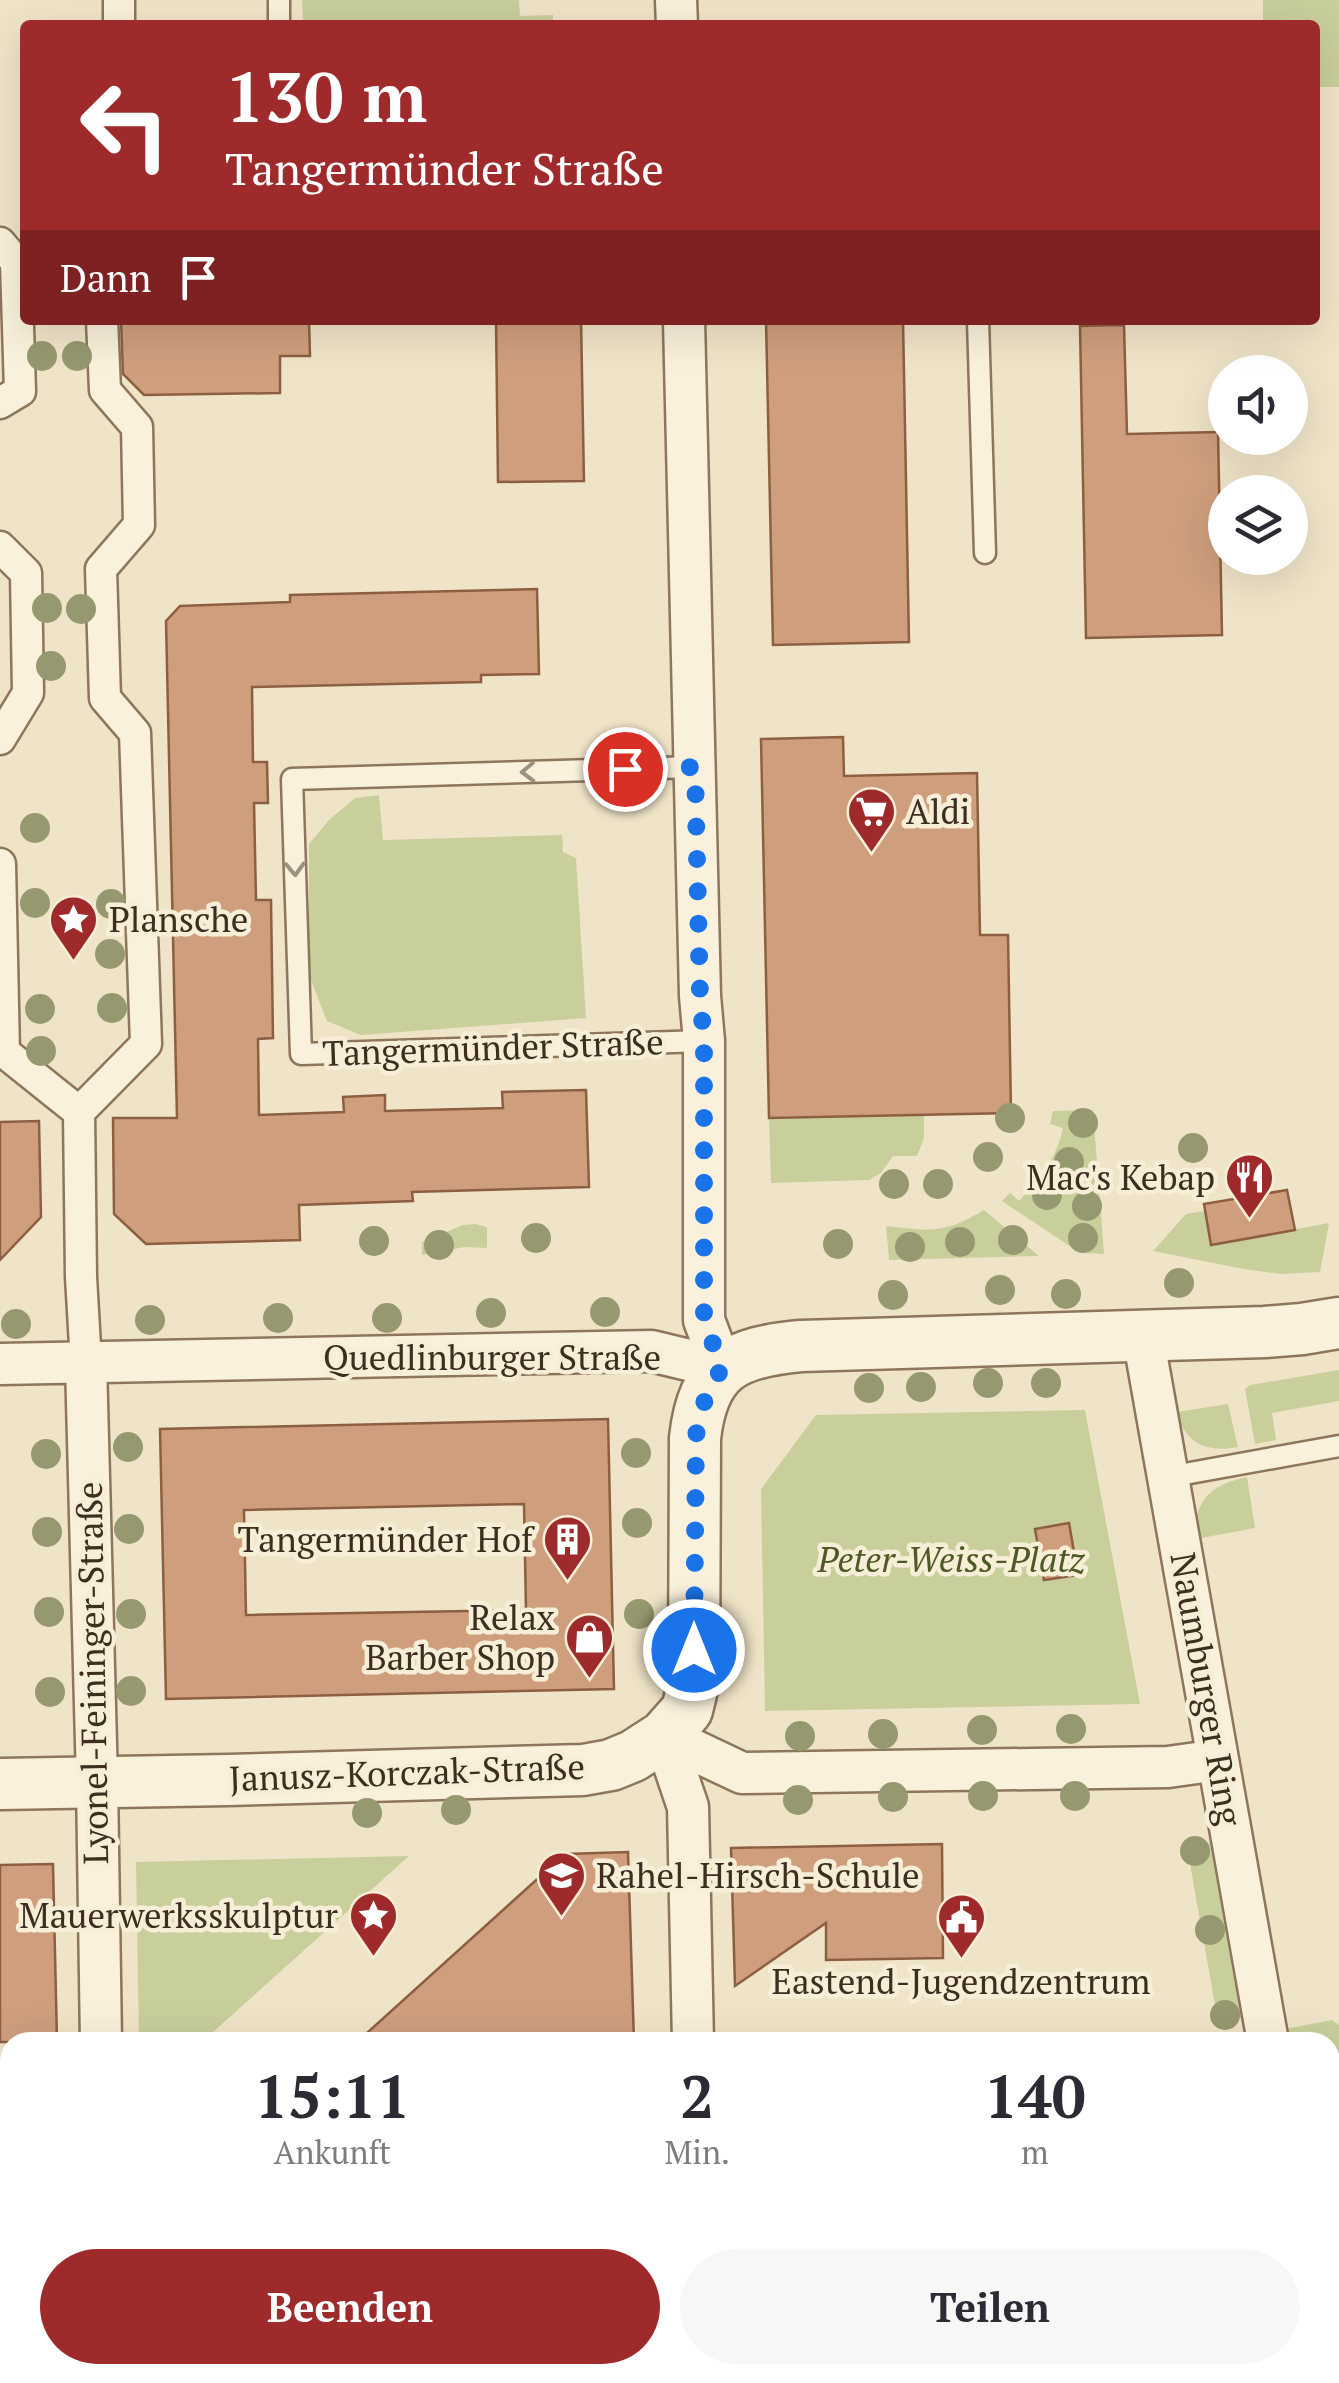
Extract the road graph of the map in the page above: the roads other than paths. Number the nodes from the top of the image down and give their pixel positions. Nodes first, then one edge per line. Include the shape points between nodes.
1 (0, 243) edge
2 (102, 325) edge
3 (684, 325) edge
4 (978, 325) edge
5 (0, 404) edge
6 (0, 547) edge
7 (984, 552) dead end
8 (0, 739) edge
9 (695, 767) junction
10 (0, 864) edge
11 (704, 1041) junction
12 (79, 1112) junction
13 (1339, 1322) edge
14 (1143, 1336) junction
15 (86, 1363) junction
16 (0, 1364) edge
17 (722, 1368) junction
18 (1339, 1446) edge
19 (1168, 1476) junction
20 (664, 1736) junction
21 (1218, 1760) junction
22 (97, 1782) junction
23 (0, 1784) edge
24 (101, 2032) edge
25 (692, 2032) edge
26 (1266, 2032) edge

1 - 5 street via 16,262 20,391
2 - 12 street via 106,390 136,427 139,525 101,569 105,698 135,732 146,1044
3 - 9 street, Tangermünder Straße
4 - 7 lane
6 - 8 street via 26,573 28,693
9 - 11 street, Tangermünder Straße
9 -> 11 lane, Tangermünder Straße via 292,779 301,1054
10 - 12 street via 4,1052
11 - 17 street, Tangermünder Straße via 704,1320
12 - 15 street
13 - 14 street
14 - 17 street via 801,1346 760,1351
14 - 19 street, Naumburger Ring
15 - 16 street, Quedlinburger Straße
15 - 17 street, Quedlinburger Straße via 651,1351
15 - 22 street, Lyonel-Feininger-Straße
17 - 20 street via 702,1407 696,1438 692,1695
18 - 19 lane
19 - 21 street, Naumburger Ring
20 - 21 street via 742,1773 1168,1767
20 - 22 street, Janusz-Korczak-Straße via 622,1760 583,1770
20 - 25 street via 688,1807
21 - 26 street, Naumburger Ring
22 - 23 street, Janusz-Korczak-Straße
22 - 24 street, Lyonel-Feininger-Straße

